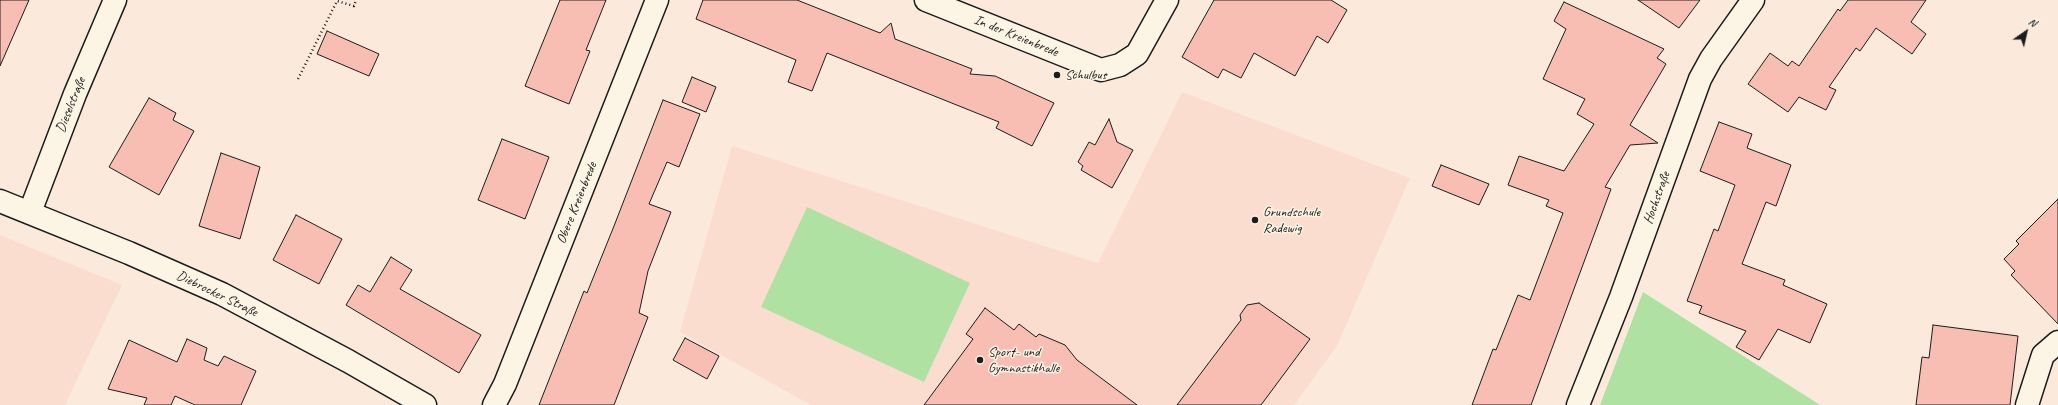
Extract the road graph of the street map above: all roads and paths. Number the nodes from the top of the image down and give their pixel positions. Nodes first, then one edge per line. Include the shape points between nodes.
1 (116, 0) edge
2 (356, 0) edge
3 (657, 0) edge
4 (926, 0) edge
5 (1167, 0) edge
6 (1753, 0) edge
7 (298, 78) dead end
8 (0, 201) edge
9 (30, 212) junction
10 (2058, 342) edge
11 (425, 405) edge
12 (494, 405) edge
13 (1578, 405) edge
14 (2027, 405) edge

1 - 9 street, Dieselstraße
2 - 7 path via 354,6 337,1
3 - 12 street, Obere Kreienbrede via 505,384
4 - 5 street, In der Kreienbrede via 1101,70 1120,65 1136,54
6 - 13 street, Hochstraße via 1711,59 1700,79 1621,297
8 - 9 street, Diebrocker Straße
9 - 11 street, Diebrocker Straße via 222,294
10 - 14 street via 2043,355

